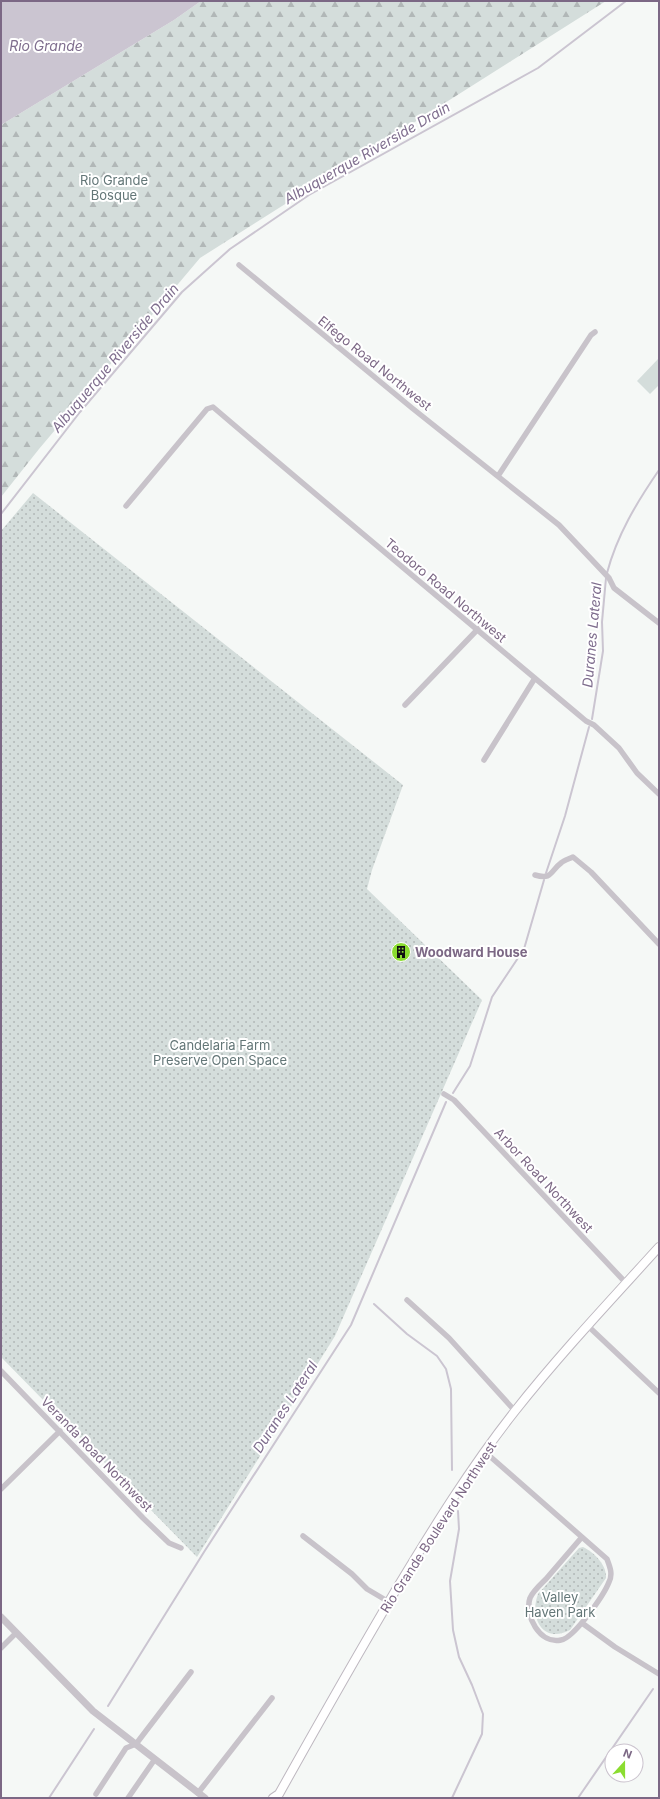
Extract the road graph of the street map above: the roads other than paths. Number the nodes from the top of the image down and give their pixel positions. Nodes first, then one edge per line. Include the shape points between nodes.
1 (239, 265) dead end
2 (595, 332) dead end
3 (498, 476) junction
4 (126, 506) dead end
5 (659, 623) edge
6 (478, 629) junction
7 (535, 678) junction
8 (405, 705) dead end
9 (484, 760) dead end
10 (659, 794) edge
11 (535, 875) dead end
12 (659, 944) edge
13 (444, 1094) dead end
14 (659, 1247) edge
15 (626, 1283) junction
16 (407, 1300) dead end
17 (588, 1326) junction
18 (1, 1371) edge
19 (659, 1392) edge
20 (515, 1411) junction
21 (60, 1431) junction
22 (485, 1452) junction
23 (1, 1489) edge
24 (303, 1536) dead end
25 (582, 1537) junction
26 (181, 1548) dead end
27 (389, 1602) junction
28 (1, 1618) edge
29 (582, 1622) junction
30 (16, 1633) junction
31 (1, 1648) edge
32 (191, 1672) dead end
33 (659, 1674) edge
34 (272, 1698) dead end
35 (136, 1744) junction
36 (155, 1759) junction
37 (198, 1793) junction
38 (96, 1794) dead end
39 (277, 1797) edge
40 (128, 1798) edge
41 (205, 1798) edge

1 - 3 street, Elfego Road Northwest
2 - 3 street
3 - 5 street, Elfego Road Northwest via 559,525 609,578 614,588
4 - 6 street, Teodoro Road Northwest via 207,409 213,407 364,537
6 - 7 street, Teodoro Road Northwest
6 - 8 street
7 - 9 street
7 - 10 street, Teodoro Road Northwest via 619,748 637,772
11 - 12 street via 545,876 554,873 561,863 572,857 591,872
13 - 15 street, Arbor Road Northwest via 454,1100
14 - 15 main road, Rio Grande Boulevard Northwest
15 - 17 main road, Rio Grande Boulevard Northwest
16 - 20 street via 450,1338
17 - 19 street
17 - 20 main road, Rio Grande Boulevard Northwest
18 - 21 street, Veranda Road Northwest
20 - 22 main road, Rio Grande Boulevard Northwest
21 - 23 street
21 - 26 street, Veranda Road Northwest via 169,1544
22 - 25 street
22 - 27 main road, Rio Grande Boulevard Northwest via 420,1549
24 - 27 street via 367,1589
25 - 29 street via 607,1559 612,1570 610,1582
25 - 29 street via 531,1597 528,1611 534,1626 546,1638 560,1641 570,1637
27 - 39 main road, Rio Grande Boulevard Northwest
28 - 30 street
29 - 33 street via 615,1647
30 - 31 street
30 - 35 street via 87,1706
32 - 35 street
34 - 37 street
35 - 36 street
35 - 38 street via 126,1748
36 - 37 street
36 - 40 street
37 - 41 street

